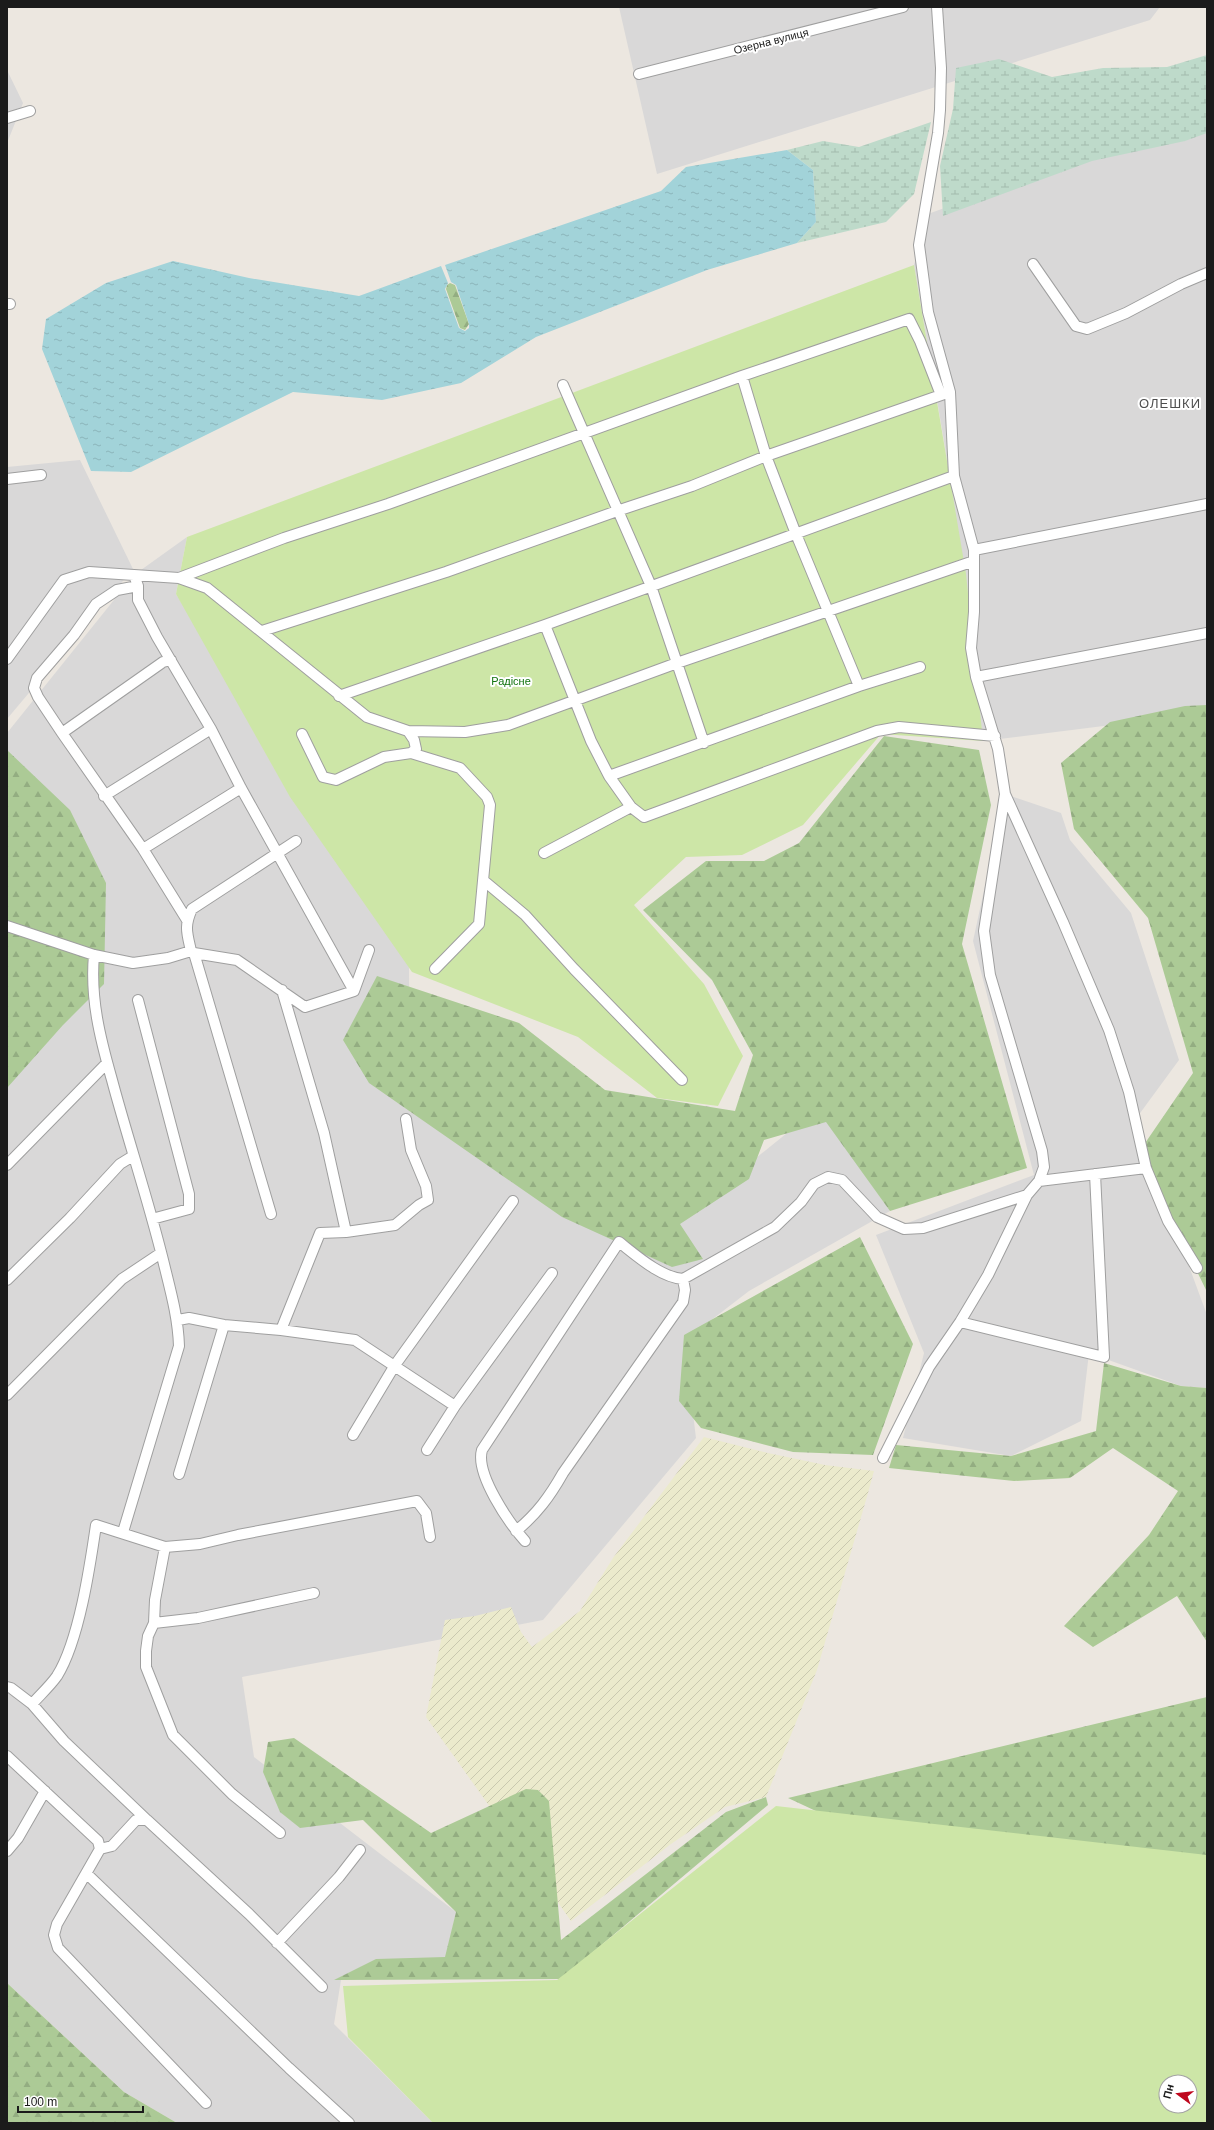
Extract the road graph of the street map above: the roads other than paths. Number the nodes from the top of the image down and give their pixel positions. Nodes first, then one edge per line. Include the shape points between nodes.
1 (903, 7) edge
2 (937, 7) edge
3 (639, 74) dead end
4 (30, 111) dead end
5 (7, 118) edge
6 (1033, 264) dead end
7 (1207, 273) edge
8 (742, 376) junction
9 (563, 385) dead end
10 (946, 394) junction
11 (583, 433) junction
12 (766, 456) junction
13 (41, 475) dead end
14 (954, 476) junction
15 (7, 479) edge
16 (1207, 504) edge
17 (617, 511) junction
18 (796, 534) junction
19 (974, 550) junction
20 (974, 561) junction
21 (134, 575) junction
22 (179, 578) junction
23 (138, 586) junction
24 (651, 586) junction
25 (829, 611) junction
26 (545, 625) junction
27 (262, 631) junction
28 (1207, 633) edge
29 (7, 659) edge
30 (172, 660) junction
31 (677, 663) junction
32 (920, 667) dead end
33 (976, 677) junction
34 (859, 686) junction
35 (339, 696) junction
36 (575, 701) junction
37 (211, 729) junction
38 (408, 731) junction
39 (62, 733) junction
40 (302, 734) dead end
41 (995, 736) junction
42 (704, 743) junction
43 (411, 753) junction
44 (609, 776) junction
45 (242, 788) junction
46 (1005, 794) junction
47 (104, 796) junction
48 (631, 807) junction
49 (296, 841) dead end
50 (143, 849) junction
51 (278, 853) junction
52 (544, 854) dead end
53 (483, 880) junction
54 (187, 920) junction
55 (7, 926) edge
56 (369, 950) dead end
57 (192, 952) junction
58 (94, 955) junction
59 (435, 969) dead end
60 (282, 990) junction
61 (354, 991) junction
62 (138, 1000) dead end
63 (107, 1063) junction
64 (682, 1080) dead end
65 (406, 1119) dead end
66 (132, 1156) junction
67 (7, 1165) edge
68 (1146, 1168) junction
69 (1095, 1174) junction
70 (1039, 1181) junction
71 (1027, 1195) junction
72 (513, 1201) dead end
73 (271, 1214) dead end
74 (152, 1219) junction
75 (346, 1232) junction
76 (161, 1253) junction
77 (1197, 1268) dead end
78 (552, 1273) dead end
79 (683, 1279) junction
80 (7, 1280) edge
81 (178, 1320) junction
82 (960, 1322) junction
83 (224, 1326) junction
84 (281, 1330) junction
85 (395, 1366) junction
86 (7, 1395) edge
87 (456, 1406) junction
88 (353, 1435) dead end
89 (427, 1450) dead end
90 (883, 1458) dead end
91 (179, 1474) dead end
92 (516, 1530) junction
93 (123, 1532) junction
94 (430, 1537) dead end
95 (525, 1541) dead end
96 (165, 1547) junction
97 (314, 1593) dead end
98 (154, 1623) junction
99 (7, 1687) edge
100 (32, 1704) junction
101 (7, 1756) edge
102 (45, 1791) junction
103 (147, 1820) junction
104 (280, 1833) dead end
105 (100, 1849) junction
106 (360, 1850) dead end
107 (7, 1851) edge
108 (87, 1874) junction
109 (277, 1943) junction
110 (322, 1986) dead end
111 (206, 2103) dead end
112 (350, 2123) edge

1 - 3 street, Озерна вулиця
2 - 10 street via 941,68 940,110 919,245 928,312
4 - 5 street
6 - 7 street via 1076,326 1087,329
8 - 10 street via 909,319
8 - 11 street
8 - 12 street
9 - 11 street
10 - 12 street
10 - 14 street
11 - 17 street
11 - 22 street via 388,504 284,538
12 - 17 street via 692,486
12 - 18 street
13 - 15 street
14 - 18 street
14 - 19 street
16 - 19 street
17 - 24 street
17 - 27 street via 446,572
18 - 24 street
18 - 25 street
19 - 20 street
20 - 25 street
20 - 33 street via 971,648
21 - 22 street
21 - 23 street
21 - 29 street via 89,572 64,580
22 - 27 street via 207,588
23 - 30 street via 138,600
23 - 39 street via 117,590 96,604 74,635 37,678 34,688 38,697
24 - 26 street
24 - 31 street
25 - 31 street
25 - 34 street
26 - 35 street
26 - 36 street
27 - 35 street
28 - 33 street
30 - 37 street
30 - 39 street via 163,662
31 - 36 street
31 - 42 street
32 - 34 street
33 - 41 street
34 - 42 street
35 - 38 street via 367,717
36 - 38 street via 508,725 465,732
36 - 44 street
37 - 45 street
37 - 47 street
38 - 43 street via 416,749
39 - 47 street
40 - 43 street via 323,777 329,779 336,780 384,757
41 - 46 street
41 - 48 street via 899,727 877,731 644,817
42 - 44 street
43 - 53 street via 460,768 487,796 490,805
44 - 48 street
45 - 50 street
45 - 51 street
46 - 68 street via 1109,1030 1129,1092
46 - 70 street via 984,931 990,975 1042,1151 1044,1167
47 - 50 street
48 - 52 street
49 - 51 street
50 - 54 street
51 - 54 street via 192,909
51 - 61 street
53 - 59 street via 479,924
53 - 64 street via 525,915
54 - 57 street via 186,930
55 - 58 street
56 - 61 street
57 - 58 street via 133,963
57 - 60 street via 236,960 266,982
57 - 73 street
58 - 63 street via 92,978 96,1014
60 - 61 street via 305,1007
60 - 75 street via 324,1133
62 - 74 street via 189,1194 189,1209
63 - 66 street
63 - 67 street
65 - 75 street via 411,1150 426,1186 428,1200 395,1225
66 - 74 street
66 - 80 street via 120,1164
68 - 69 street
68 - 77 street via 1168,1222
69 - 70 street
69 - 82 street via 1104,1357
70 - 71 street
71 - 79 street via 923,1228 904,1229 877,1217 842,1180 828,1177 814,1184 801,1202 775,1227
71 - 82 street via 988,1276
72 - 85 street
74 - 76 street
75 - 84 street via 320,1233
76 - 81 street
76 - 86 street via 122,1279
78 - 87 street
79 - 92 street via 683,1302 563,1473 548,1499 531,1519
79 - 92 street via 657,1270 619,1242 482,1450 480,1458 486,1478
81 - 83 street via 189,1318
81 - 93 street via 179,1346
82 - 90 street via 929,1366
83 - 84 street
83 - 91 street
84 - 85 street via 355,1340
85 - 87 street
85 - 88 street
87 - 89 street
92 - 95 street
93 - 96 street
93 - 100 street via 96,1524 79,1615 66,1656 56,1677
94 - 96 street via 426,1513 417,1501 200,1544
96 - 98 street via 155,1600
97 - 98 street via 198,1618
98 - 104 street via 148,1636 146,1667 173,1735 232,1794
99 - 100 street
100 - 103 street via 64,1741
101 - 102 street
102 - 105 street via 98,1841
102 - 107 street via 18,1838
103 - 105 street via 136,1820 112,1846
103 - 109 street
105 - 108 street
106 - 109 street via 339,1877
108 - 111 street via 57,1924 54,1935 58,1948
108 - 112 street
109 - 110 street

